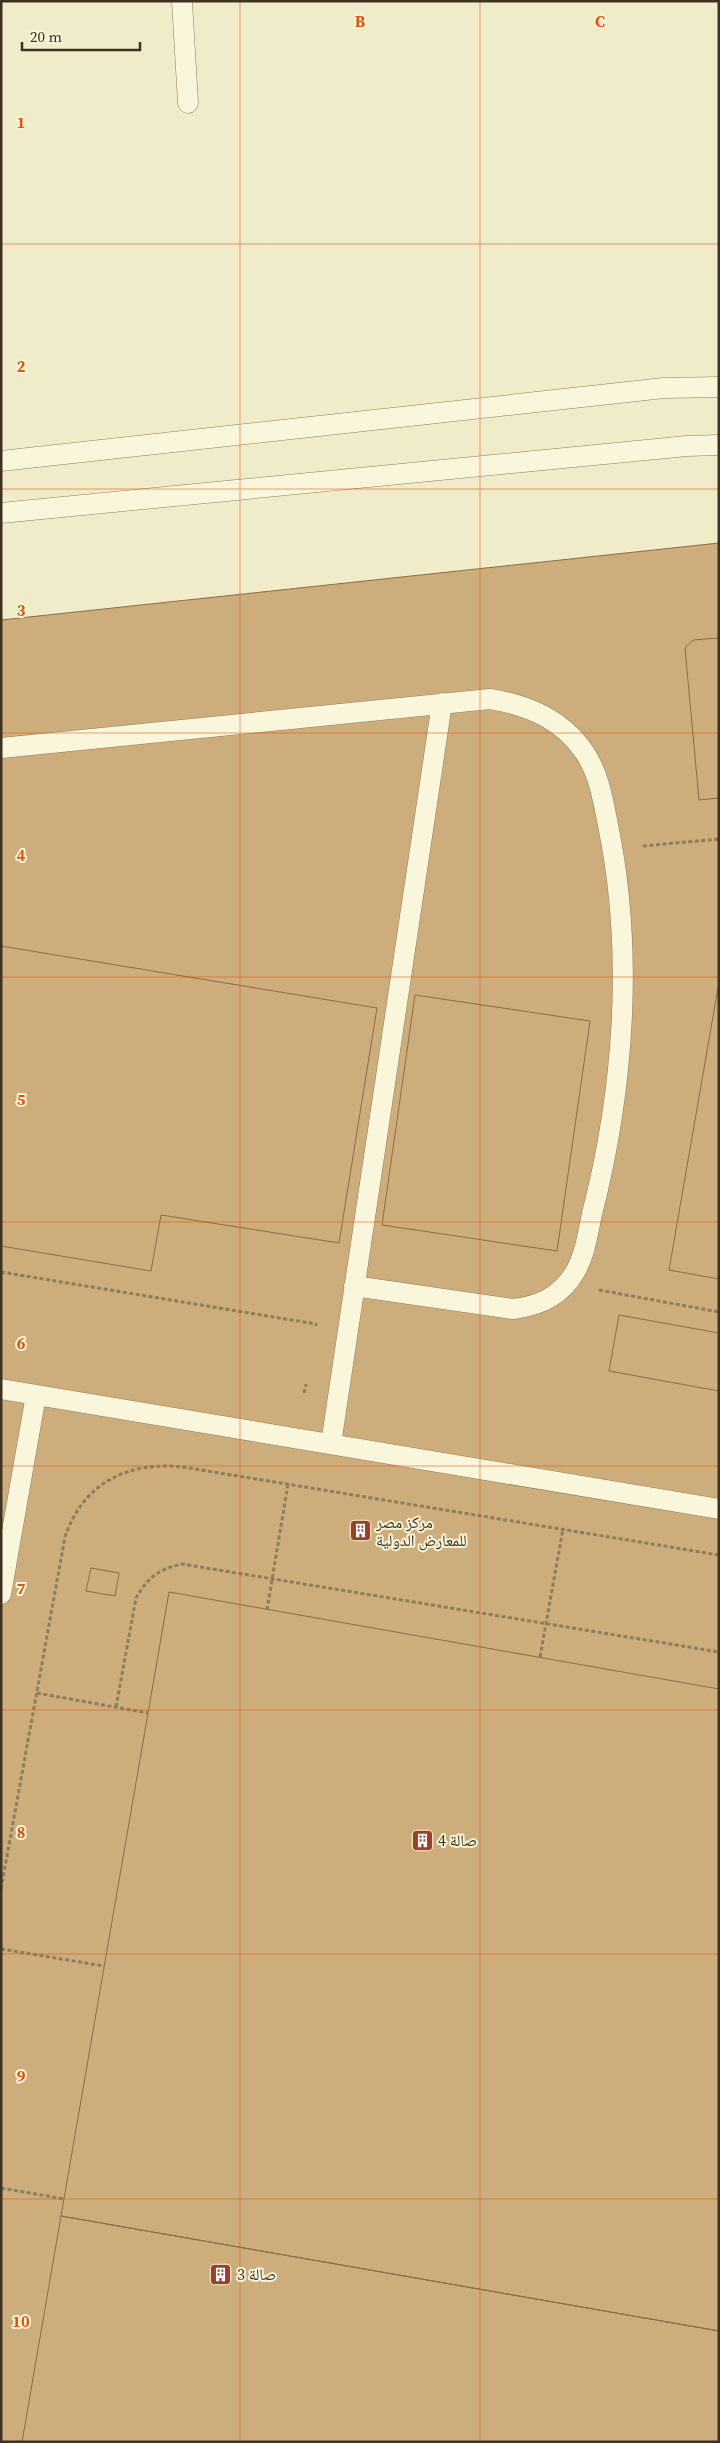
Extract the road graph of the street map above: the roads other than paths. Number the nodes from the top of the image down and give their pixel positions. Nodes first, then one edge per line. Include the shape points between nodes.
1 (182, 1) edge
2 (188, 103) dead end
3 (719, 387) edge
4 (719, 445) edge
5 (1, 460) edge
6 (1, 512) edge
7 (442, 703) junction
8 (1, 748) edge
9 (354, 1286) junction
10 (1, 1389) edge
11 (36, 1395) junction
12 (331, 1444) junction
13 (719, 1509) edge
14 (1, 1594) edge

1 - 2 lane
3 - 5 lane via 654,389
4 - 6 lane
7 - 8 lane
7 - 9 lane
7 - 9 lane via 490,699 533,709 554,721 570,736 585,753 595,774 612,849 620,923 622,988 612,1116 582,1256 567,1284 543,1302 513,1309
9 - 12 lane
10 - 11 lane
11 - 12 lane
11 - 14 lane
12 - 13 lane

